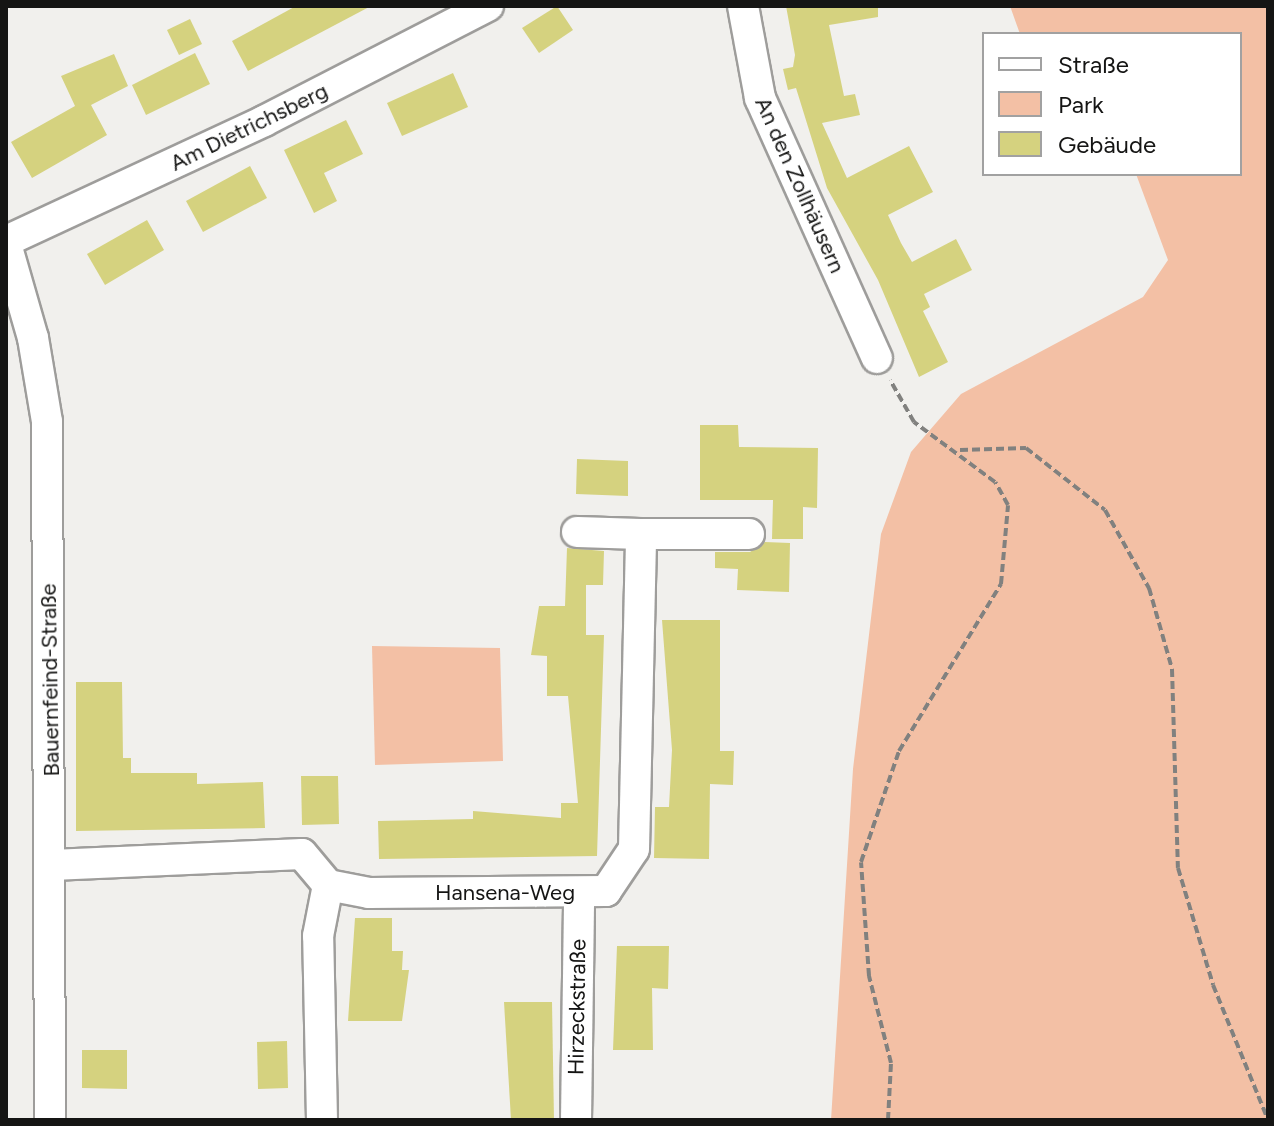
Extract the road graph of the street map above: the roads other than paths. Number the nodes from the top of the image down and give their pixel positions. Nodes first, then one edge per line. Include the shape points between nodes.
1 (488, 6) edge
2 (743, 6) edge
3 (6, 242) edge
4 (877, 358) road end
5 (577, 532) dead end
6 (641, 534) junction
7 (749, 534) dead end
8 (52, 865) junction
9 (328, 885) junction
10 (579, 894) junction
11 (50, 1120) edge
12 (322, 1120) edge
13 (576, 1120) edge

1 - 3 street, Am Dietrichsberg
2 - 4 street, An den Zollhäusern via 760,98
3 - 8 street, Bauernfeind-Straße via 33,338 47,422
5 - 6 street
6 - 7 street
6 - 10 street, Hansena-Weg via 634,849 606,891
8 - 9 street via 302,854
8 - 11 street, Bauernfeind-Straße
9 - 10 street, Hansena-Weg via 369,893
9 - 12 street via 318,936
10 - 13 street, Hirzeckstraße

